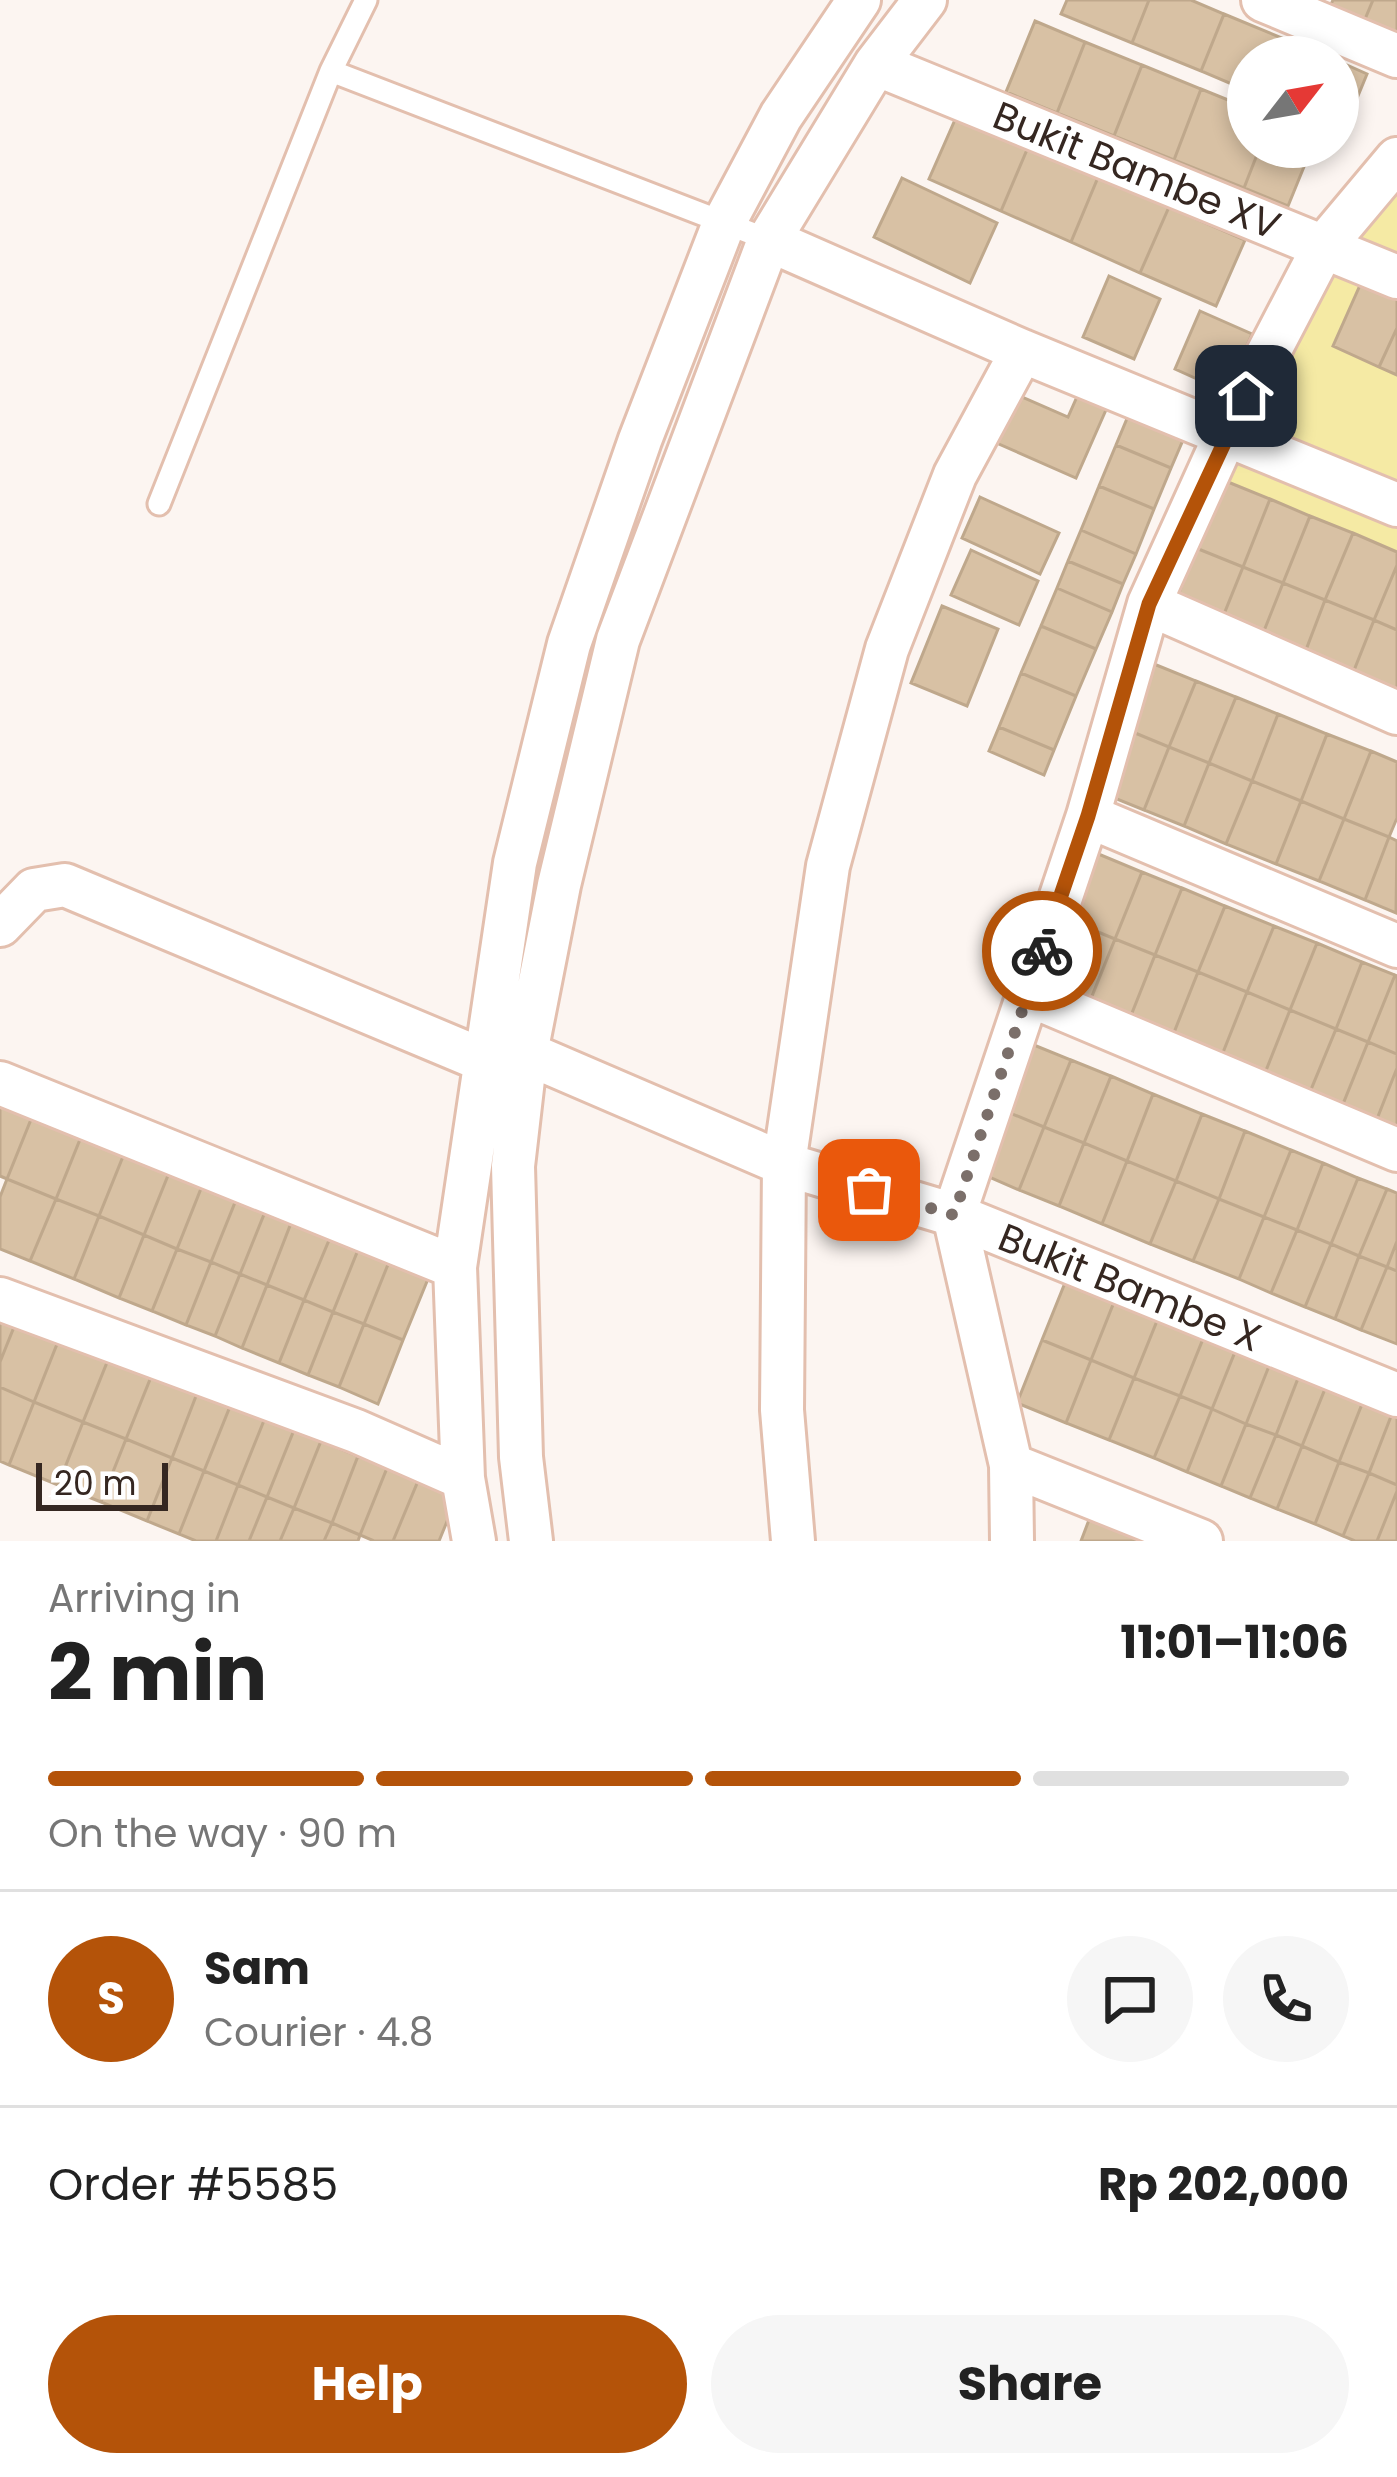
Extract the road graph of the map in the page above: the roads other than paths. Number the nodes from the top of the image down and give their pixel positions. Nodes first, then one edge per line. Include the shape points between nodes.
1 (366, 0) edge
2 (860, 0) edge
3 (925, 0) edge
4 (1263, 0) edge
5 (1397, 56) edge
6 (876, 64) junction
7 (331, 71) junction
8 (1397, 159) edge
9 (724, 223) junction
10 (769, 241) junction
11 (1324, 246) junction
12 (1397, 277) edge
13 (1022, 351) junction
14 (1226, 434) junction
15 (159, 504) dead end
16 (1397, 506) edge
17 (1149, 604) junction
18 (1397, 712) edge
19 (1088, 816) junction
20 (0, 926) edge
21 (1397, 946) edge
22 (1027, 994) junction
23 (506, 1057) junction
24 (0, 1083) edge
25 (1397, 1150) edge
26 (784, 1164) junction
27 (954, 1215) junction
28 (455, 1268) junction
29 (0, 1300) edge
30 (1397, 1396) edge
31 (1011, 1466) junction
32 (463, 1478) junction
33 (474, 1541) edge
34 (531, 1541) edge
35 (793, 1541) edge
36 (1012, 1541) edge
37 (1202, 1541) edge

1 - 7 lane
2 - 9 street via 782,116
3 - 6 street
4 - 5 street
6 - 10 street
6 - 11 street, Bukit Bambe XV
7 - 9 lane
7 - 15 lane
8 - 11 street
9 - 10 lane
9 - 23 street via 569,644 515,863
10 - 13 street
10 - 23 street via 618,640 559,885
11 - 12 street, Bukit Bambe XV
11 - 14 street
13 - 14 street
13 - 26 street via 955,475 887,649 828,866
14 - 16 street
14 - 17 street
17 - 18 street
17 - 19 street
19 - 21 street
19 - 22 street
20 - 23 street, Bukit Bambe X via 34,890 65,885
22 - 25 street
22 - 27 street
23 - 26 street, Bukit Bambe X
23 - 28 street
23 - 34 street
24 - 28 street
26 - 27 street, Bukit Bambe X
26 - 35 street via 782,1410
27 - 30 street, Bukit Bambe X
27 - 31 street
28 - 32 street
29 - 32 street
31 - 36 street
31 - 37 street
32 - 33 street

